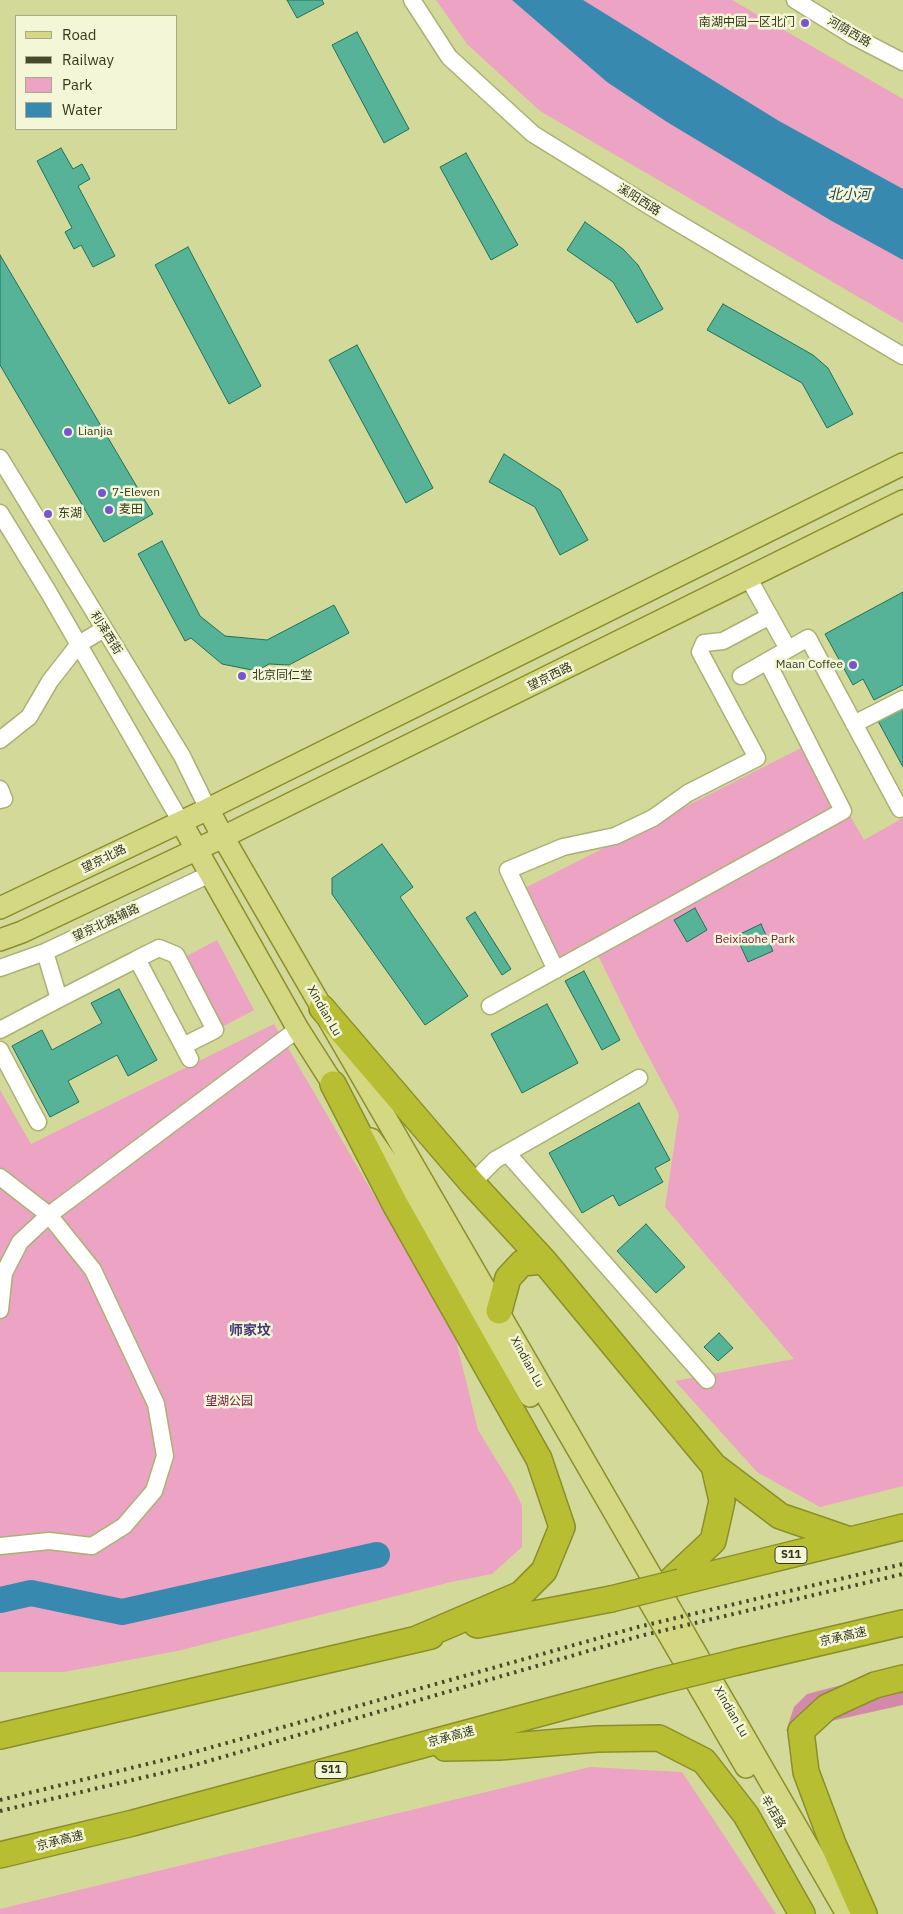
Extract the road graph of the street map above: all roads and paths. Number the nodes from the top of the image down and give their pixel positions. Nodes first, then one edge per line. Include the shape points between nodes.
1 (412, 0) edge
2 (795, 0) edge
3 (901, 57) edge
4 (903, 356) edge
5 (0, 458) edge
6 (903, 464) edge
7 (903, 501) edge
8 (0, 512) edge
9 (749, 579) junction
10 (770, 616) junction
11 (104, 629) junction
12 (79, 644) junction
13 (788, 649) junction
14 (767, 661) junction
15 (741, 676) dead end
16 (903, 699) edge
17 (854, 724) junction
18 (0, 740) edge
19 (0, 790) edge
20 (0, 800) edge
21 (903, 808) edge
22 (208, 809) junction
23 (181, 822) junction
24 (223, 837) junction
25 (196, 849) junction
26 (210, 874) junction
27 (0, 908) edge
28 (0, 940) edge
29 (45, 952) junction
30 (137, 959) junction
31 (0, 968) edge
32 (556, 970) junction
33 (59, 999) junction
34 (490, 1006) dead end
35 (322, 1008) junction
36 (298, 1029) junction
37 (0, 1030) edge
38 (0, 1050) edge
39 (639, 1078) dead end
40 (333, 1084) junction
41 (38, 1122) dead end
42 (508, 1154) junction
43 (0, 1177) edge
44 (472, 1183) junction
45 (49, 1215) junction
46 (544, 1262) junction
47 (0, 1310) edge
48 (499, 1311) junction
49 (707, 1380) dead end
50 (714, 1466) junction
51 (903, 1527) edge
52 (850, 1540) junction
53 (0, 1546) edge
54 (672, 1584) junction
55 (903, 1623) edge
56 (414, 1640) junction
57 (903, 1678) edge
58 (63, 1721) junction
59 (0, 1730) edge
60 (0, 1736) edge
61 (405, 1750) junction
62 (133, 1823) junction
63 (0, 1855) edge
64 (0, 1864) edge
65 (802, 1914) edge
66 (833, 1914) edge
67 (847, 1914) edge
68 (864, 1914) edge

1 - 4 street, 溪阳西路 via 449,57 534,134
2 - 3 street, 河荫西路 via 854,36
5 - 11 street, 利泽西街
6 - 22 main road
7 - 9 main road, 望京西路
8 - 12 street
9 - 10 street
9 - 24 main road, 望京西路
10 - 13 street
10 - 32 street via 722,641 704,643 700,652 757,758 688,793 653,818 615,836 563,846 508,870
11 - 12 street
11 - 22 street, 利泽西街 via 182,756
12 - 18 street via 50,681 29,718
12 - 23 street
13 - 14 street
13 - 17 street via 808,638
14 - 15 street
14 - 32 street via 843,811
16 - 17 street
17 - 21 street via 900,810
19 - 20 street via 4,799
22 - 23 main road, 望京北路
22 - 24 main road, Xindian Lu
23 - 25 main road, Xindian Lu
23 - 27 main road, 望京北路
24 - 25 main road, 望京西路
24 - 35 main road, Xindian Lu
25 - 26 main road, Xindian Lu
25 - 28 main road
26 - 29 street, 望京北路辅路
26 - 36 main road, Xindian Lu
29 - 31 street, 望京北路辅路
29 - 33 street
30 - 30 street via 186,1053 215,1030 176,955 159,948
30 - 33 street
32 - 34 street
33 - 37 street
35 - 44 highway
35 - 48 main road, Xindian Lu
36 - 40 main road, Xindian Lu
36 - 45 street
38 - 41 street
39 - 42 street
40 - 56 highway via 395,1204 539,1459 562,1527 544,1571 521,1594
40 - 66 main road, Xindian Lu via 430,1223
42 - 44 street via 495,1160
42 - 49 street
43 - 45 street
44 - 46 highway
45 - 47 street via 20,1242 4,1273
45 - 53 street via 93,1270 156,1404 165,1456 154,1490 124,1526 92,1546 49,1541
46 - 48 highway via 522,1263 508,1278
46 - 50 highway
48 - 67 main road, Xindian Lu
50 - 52 highway via 780,1516
50 - 54 highway via 722,1501 713,1540
51 - 52 highway, S11
52 - 54 highway, S11
54 - 56 highway, S11, bridge
55 - 61 highway, 京承高速 / S11, bridge via 660,1681
56 - 58 highway, S11
57 - 68 highway via 876,1685 827,1707 800,1731 806,1772
58 - 59 highway
58 - 60 highway, S11
61 - 62 highway, 京承高速 / S11
61 - 65 highway via 659,1738 704,1761 746,1814
62 - 63 highway, 京承高速 / S11
62 - 64 highway

